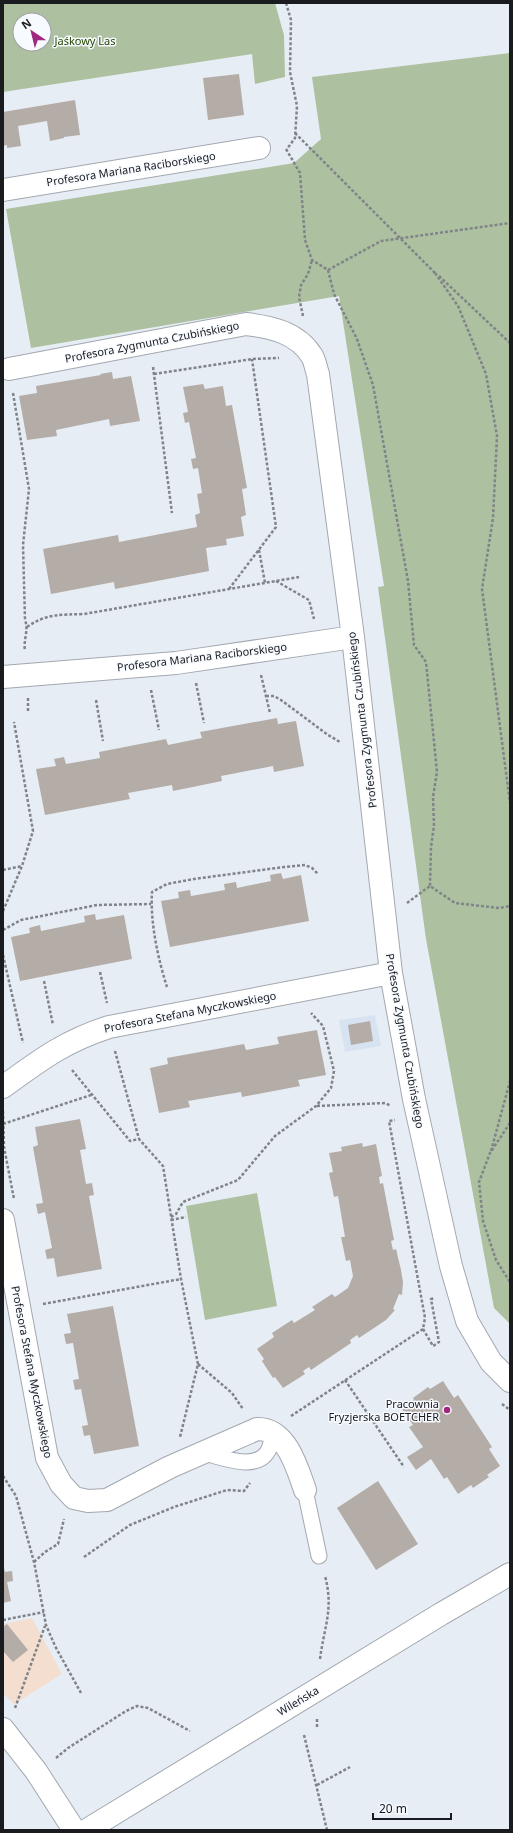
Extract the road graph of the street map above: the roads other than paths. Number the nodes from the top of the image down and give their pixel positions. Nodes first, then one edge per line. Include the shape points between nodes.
1 (259, 148) road end
2 (3, 190) edge
3 (9, 369) road end
4 (353, 637) junction
5 (3, 677) edge
6 (391, 973) junction
7 (3, 1087) edge
8 (3, 1220) edge
9 (510, 1382) edge
10 (265, 1430) junction
11 (204, 1453) junction
12 (305, 1490) joint
13 (319, 1556) road end
14 (510, 1574) edge
15 (6, 1738) edge
16 (74, 1830) edge
17 (86, 1830) edge

1 - 2 street, Profesora Mariana Raciborskiego
3 - 4 street, Profesora Zygmunta Czubińskiego via 246,324 267,326 296,339 313,357 318,374
4 - 5 street, Profesora Mariana Raciborskiego via 176,663
4 - 6 street, Profesora Zygmunta Czubińskiego
6 - 7 street, Profesora Stefana Myczkowskiego via 111,1027 84,1035 60,1047
6 - 9 street, Profesora Zygmunta Czubińskiego via 414,1098 451,1266 467,1321 491,1362
8 - 11 street, Profesora Stefana Myczkowskiego via 47,1458 61,1484 74,1498 88,1501 107,1500 170,1467
10 - 11 street
10 - 11 lane via 268,1451 260,1459 245,1462
10 - 12 street via 286,1447 296,1464
12 - 13 lane
14 - 17 street, Wileńska
15 - 16 street via 36,1771

